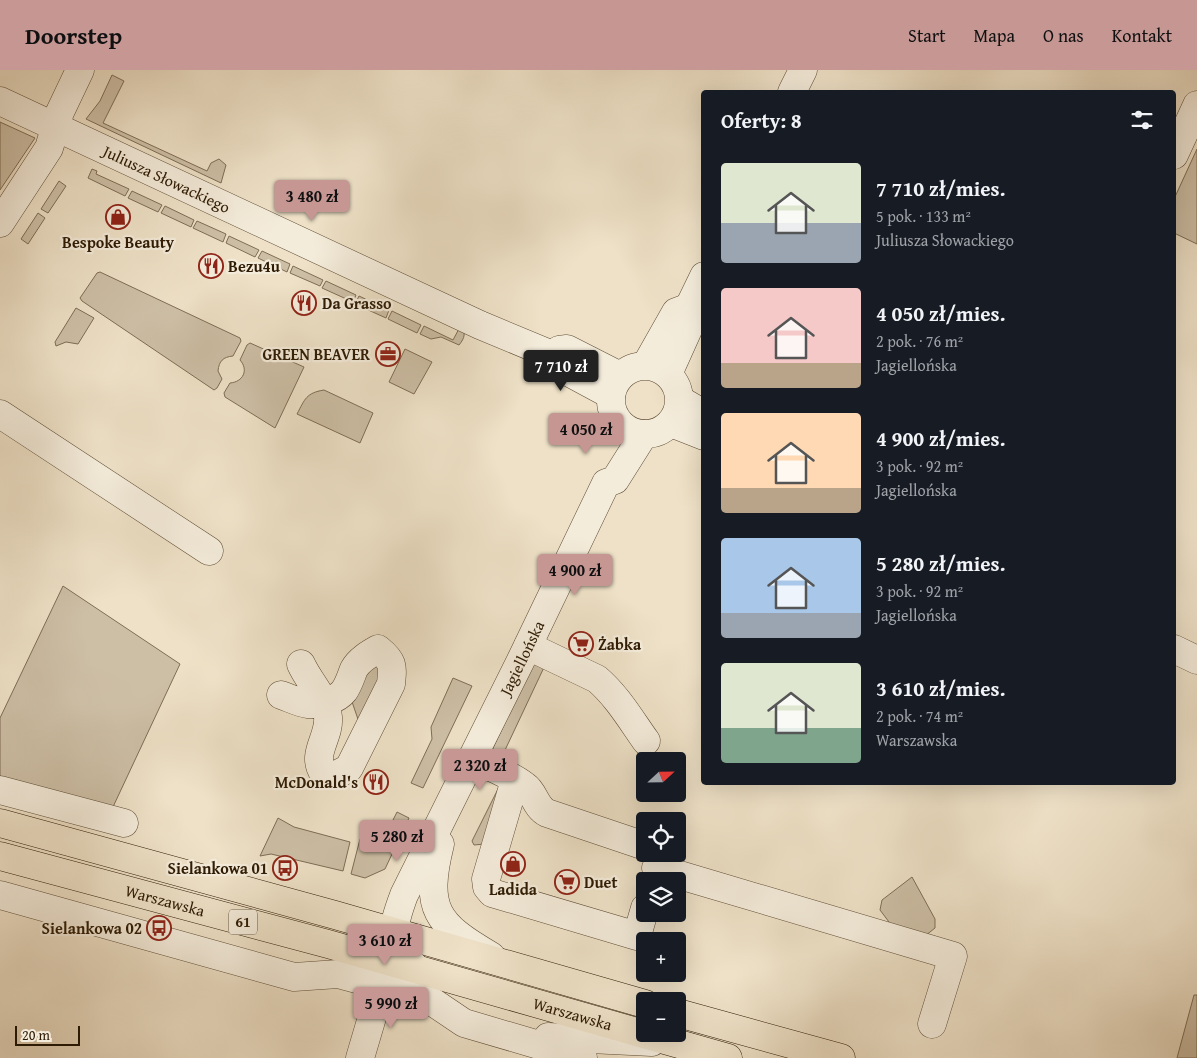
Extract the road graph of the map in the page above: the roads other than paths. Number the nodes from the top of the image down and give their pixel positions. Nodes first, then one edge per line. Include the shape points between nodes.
1 (80, 70) edge
2 (803, 70) edge
3 (793, 90) edge
4 (0, 101) edge
5 (1197, 105) edge
6 (55, 126) junction
7 (1176, 151) edge
8 (0, 223) edge
9 (701, 282) edge
10 (657, 370) junction
11 (615, 385) junction
12 (675, 412) junction
13 (0, 414) edge
14 (701, 414) edge
15 (634, 431) junction
16 (701, 434) edge
17 (209, 551) dead end
18 (528, 646) junction
19 (1176, 650) edge
20 (1197, 660) edge
21 (301, 664) dead end
22 (281, 695) dead end
23 (327, 700) junction
24 (646, 741) dead end
25 (472, 758) junction
26 (515, 780) junction
27 (0, 790) edge
28 (449, 806) junction
29 (0, 823) edge
30 (124, 824) dead end
31 (636, 854) edge
32 (0, 856) edge
33 (653, 862) edge
34 (0, 895) edge
35 (641, 922) edge
36 (393, 933) junction
37 (504, 964) junction
38 (418, 970) junction
39 (381, 987) junction
40 (636, 1001) edge
41 (686, 1015) edge
42 (932, 1024) dead end
43 (496, 1034) junction
44 (677, 1044) junction
45 (360, 1058) edge
46 (583, 1058) edge
47 (728, 1058) edge
48 (841, 1058) edge

1 - 6 street
2 - 3 street
4 - 6 street, Juliusza Słowackiego
5 - 7 street
6 - 8 street via 43,159
6 - 11 street, Juliusza Słowackiego via 480,325 552,355 558,367
9 - 10 street via 688,309 690,325
10 - 11 street via 635,367
10 - 12 street via 677,388
11 - 15 street via 612,410 617,419
12 - 14 street
12 - 15 street via 655,433
12 - 16 street
13 - 17 street
15 - 18 street, Jagiellońska via 615,480 606,483
18 - 24 street via 597,679
18 - 25 street, Jagiellońska
19 - 20 street
21 - 23 street
22 - 23 street via 310,704
23 - 23 street via 328,725 318,763 324,774 336,775 349,768 391,684 389,658 378,649 362,659 340,696
25 - 26 street
25 - 28 street, Jagiellońska
26 - 31 street via 528,789 541,810
26 - 35 street via 486,879 489,890 637,936
27 - 30 street
28 - 36 street, Jagiellońska via 404,895
28 - 37 street, Jagiellońska via 432,883 434,902 444,923 464,940
29 - 36 main road, Warszawska / 61
32 - 38 main road, Warszawska / 61
33 - 42 street via 953,956
34 - 39 street via 294,977 338,974
36 - 37 main road, Warszawska / 61
36 - 38 street via 406,959
37 - 40 main road, Warszawska / 61
38 - 44 main road, Warszawska / 61
39 - 43 street via 427,998 464,1023
39 - 45 street
41 - 48 main road
43 - 44 street
43 - 46 street
44 - 47 main road, Warszawska / 61

